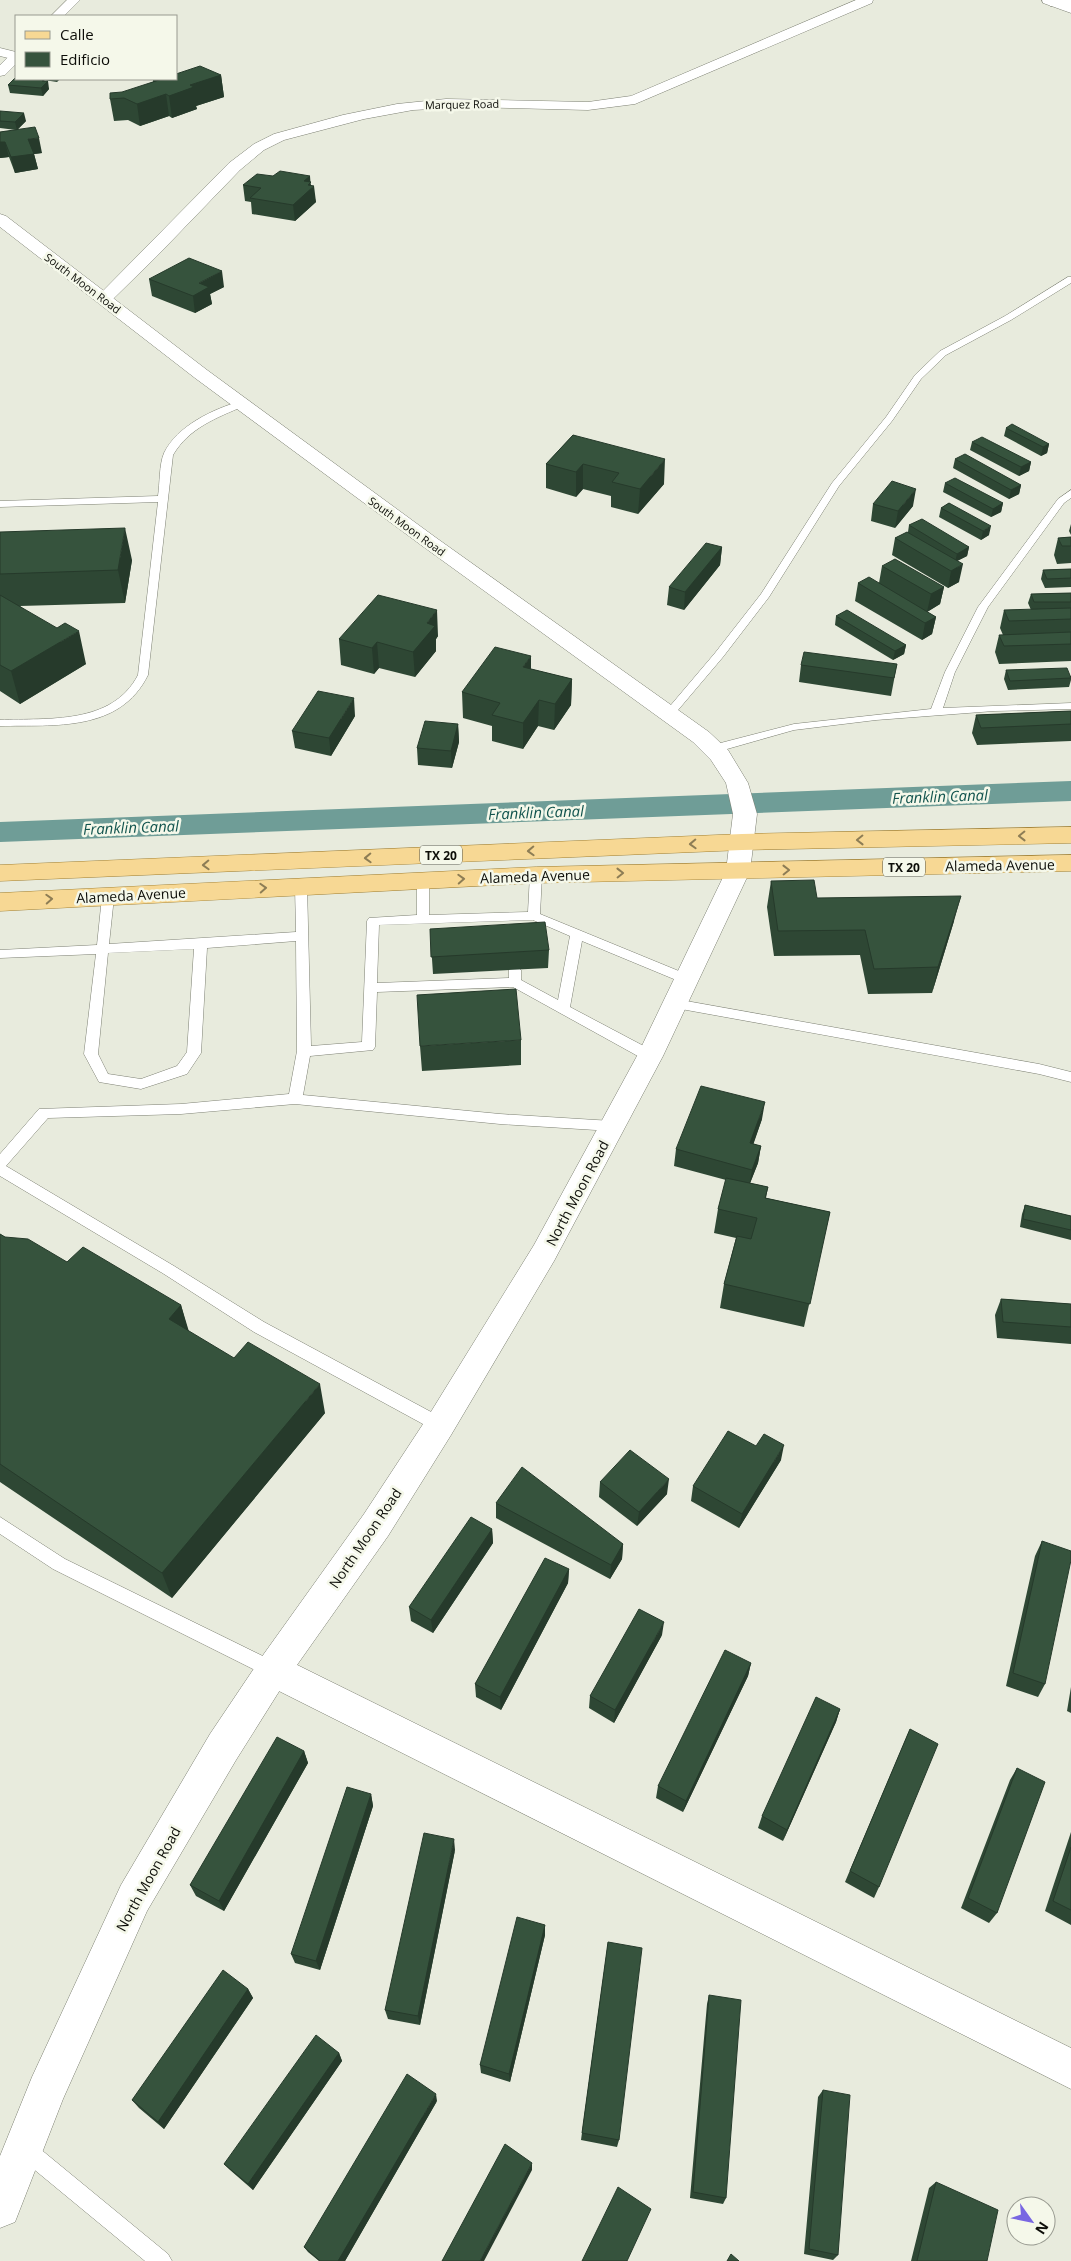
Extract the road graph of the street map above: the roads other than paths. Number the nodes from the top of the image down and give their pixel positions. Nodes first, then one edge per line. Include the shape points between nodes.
1 (74, 0) edge
2 (867, 0) edge
3 (1051, 2) edge
4 (1071, 2) edge
5 (1071, 9) edge
6 (58, 15) edge
7 (0, 52) edge
8 (15, 56) edge
9 (15, 57) edge
10 (0, 72) edge
11 (0, 219) edge
12 (1071, 279) edge
13 (104, 298) junction
14 (241, 404) junction
15 (1071, 493) edge
16 (163, 499) junction
17 (0, 504) edge
18 (1071, 706) edge
19 (936, 712) junction
20 (669, 714) junction
21 (0, 724) edge
22 (713, 749) junction
23 (1071, 836) edge
24 (741, 846) junction
25 (1071, 863) edge
26 (0, 874) edge
27 (536, 875) junction
28 (423, 881) junction
29 (301, 886) junction
30 (108, 897) junction
31 (0, 902) edge
32 (513, 916) junction
33 (534, 916) junction
34 (423, 920) junction
35 (514, 933) edge
36 (577, 934) junction
37 (303, 936) junction
38 (201, 944) junction
39 (103, 949) junction
40 (0, 954) edge
41 (370, 988) junction
42 (680, 991) junction
43 (563, 1009) junction
44 (304, 1051) junction
45 (650, 1056) junction
46 (1071, 1077) edge
47 (295, 1099) junction
48 (612, 1126) junction
49 (0, 1164) edge
50 (0, 1170) edge
51 (440, 1425) junction
52 (0, 1525) edge
53 (273, 1670) junction
54 (1071, 2069) edge
55 (23, 2148) junction
56 (0, 2207) edge
57 (161, 2261) edge

1 - 6 street
2 - 13 street, Marquez Road via 635,100 597,107 466,102 425,104 376,112 273,139 219,182
3 - 4 street
3 - 5 street
7 - 8 street
9 - 10 street
11 - 13 street, South Moon Road
12 - 20 lane via 943,353 918,377 835,486 765,595
13 - 14 street, South Moon Road
14 - 16 lane via 207,419 174,442 168,455
14 - 20 street, South Moon Road
15 - 19 lane via 1061,501 983,607 950,672
16 - 17 lane
16 - 21 lane via 144,675 131,695 116,708 90,718
18 - 19 lane
19 - 22 lane via 794,727
20 - 22 street, South Moon Road
22 - 24 street, South Moon Road via 737,783 745,814
23 -> 24 main road, Alameda Avenue / TX 20
24 -> 25 main road, Alameda Avenue / TX 20
24 -> 26 main road, Alameda Avenue / TX 20
27 -> 24 main road, Alameda Avenue / TX 20
24 - 42 street, North Moon Road
28 -> 27 main road, Alameda Avenue / TX 20
27 - 33 lane
28 - 29 main road, Alameda Avenue / TX 20
28 - 34 lane
30 -> 29 main road, Alameda Avenue / TX 20
29 - 37 lane
31 -> 30 main road, Alameda Avenue / TX 20
30 - 39 lane
32 - 33 lane
32 - 34 lane via 468,922
32 - 35 lane
33 - 36 lane
34 - 41 lane via 374,921
36 - 42 lane
36 - 43 lane
37 - 38 lane
37 - 44 lane
38 - 39 lane
38 - 39 lane via 194,1053 182,1070 141,1084 104,1078 91,1054
39 - 40 lane
41 - 43 lane via 515,976
41 - 44 lane via 368,1047
42 - 45 street, North Moon Road
42 - 46 lane
43 - 45 lane
44 - 47 lane
45 - 48 street, North Moon Road
47 - 48 lane via 500,1119
47 - 49 lane via 181,1109 44,1113
48 - 51 street, North Moon Road via 544,1253
50 - 51 lane via 259,1327
51 - 53 street, North Moon Road via 376,1525
52 - 53 lane via 59,1564
53 - 54 street
53 - 55 street, North Moon Road via 223,1747 134,1898
55 - 56 street, North Moon Road
55 - 57 lane

